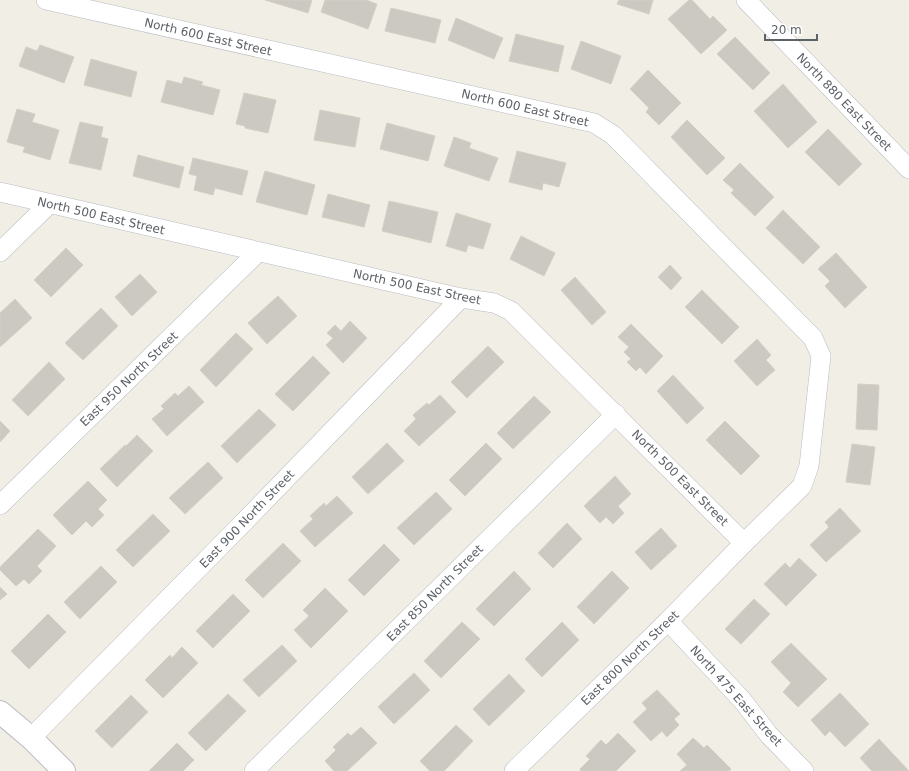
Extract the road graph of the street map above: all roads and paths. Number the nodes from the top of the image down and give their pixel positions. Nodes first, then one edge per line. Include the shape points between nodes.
1 (46, 0) edge
2 (746, 0) edge
3 (909, 169) edge
4 (0, 192) edge
5 (48, 204) junction
6 (0, 252) edge
7 (258, 252) junction
8 (461, 298) junction
9 (616, 414) junction
10 (0, 505) edge
11 (744, 543) junction
12 (668, 621) junction
13 (0, 712) edge
14 (31, 738) junction
15 (64, 771) edge
16 (254, 771) edge
17 (514, 771) edge
18 (804, 771) edge

1 - 11 street, North 600 East Street via 594,123 613,135 813,338 821,356 809,466 802,486
2 - 3 street, North 880 East Street
4 - 5 street, North 500 East Street
5 - 6 street
5 - 7 street, North 500 East Street
7 - 8 street, North 500 East Street
7 - 10 street, East 950 North Street
8 - 9 street, North 500 East Street via 494,303 511,311
8 - 14 street, East 900 North Street
9 - 11 street, North 500 East Street
9 - 16 street, East 850 North Street
11 - 12 street, East 800 North Street
12 - 17 street, East 800 North Street
12 - 18 street, North 475 East Street
13 - 14 main road
14 - 15 main road

